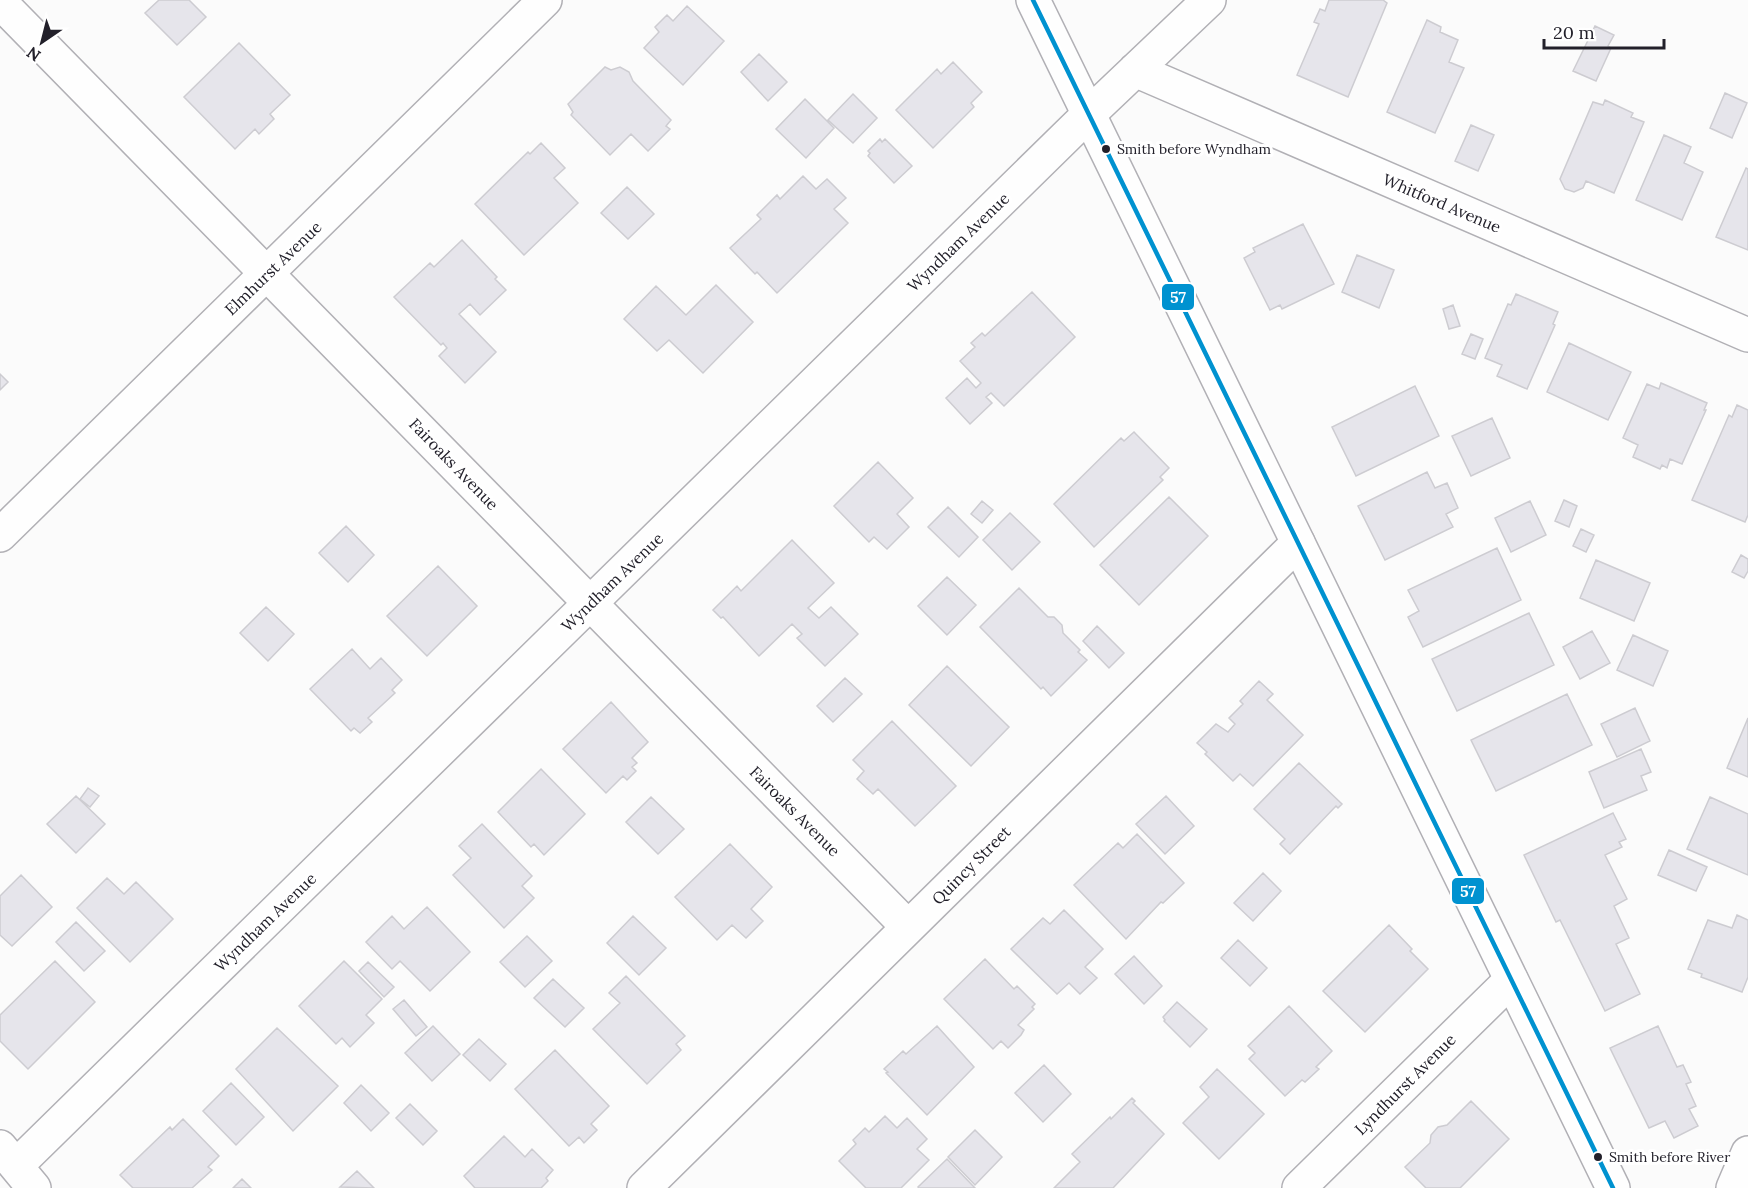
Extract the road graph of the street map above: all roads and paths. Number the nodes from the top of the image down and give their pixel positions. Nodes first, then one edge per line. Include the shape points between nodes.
1 (545, 0) edge
2 (1033, 0) edge
3 (1209, 0) edge
4 (0, 2) edge
5 (1135, 70) junction
6 (1089, 114) junction
7 (267, 273) junction
8 (1748, 335) edge
9 (0, 536) edge
10 (1298, 543) junction
11 (590, 603) junction
12 (908, 927) junction
13 (1511, 980) junction
14 (1748, 1153) edge
15 (17, 1167) edge
16 (644, 1188) edge
17 (1299, 1188) edge
18 (1613, 1188) edge
19 (1733, 1188) edge

1 - 7 street, Elmhurst Avenue
2 - 6 street
3 - 5 street, Wyndham Avenue
4 - 7 street, Fairoaks Avenue
5 - 6 street, Wyndham Avenue
5 - 8 street, Whitford Avenue
6 - 10 street
6 - 11 street, Wyndham Avenue
7 - 9 street, Elmhurst Avenue
7 - 11 street, Fairoaks Avenue
10 - 12 street, Quincy Street
10 - 13 street
11 - 12 street, Fairoaks Avenue
11 - 15 street, Wyndham Avenue
12 - 16 street, Quincy Street
13 - 17 street, Lyndhurst Avenue
13 - 18 street
14 - 19 street

